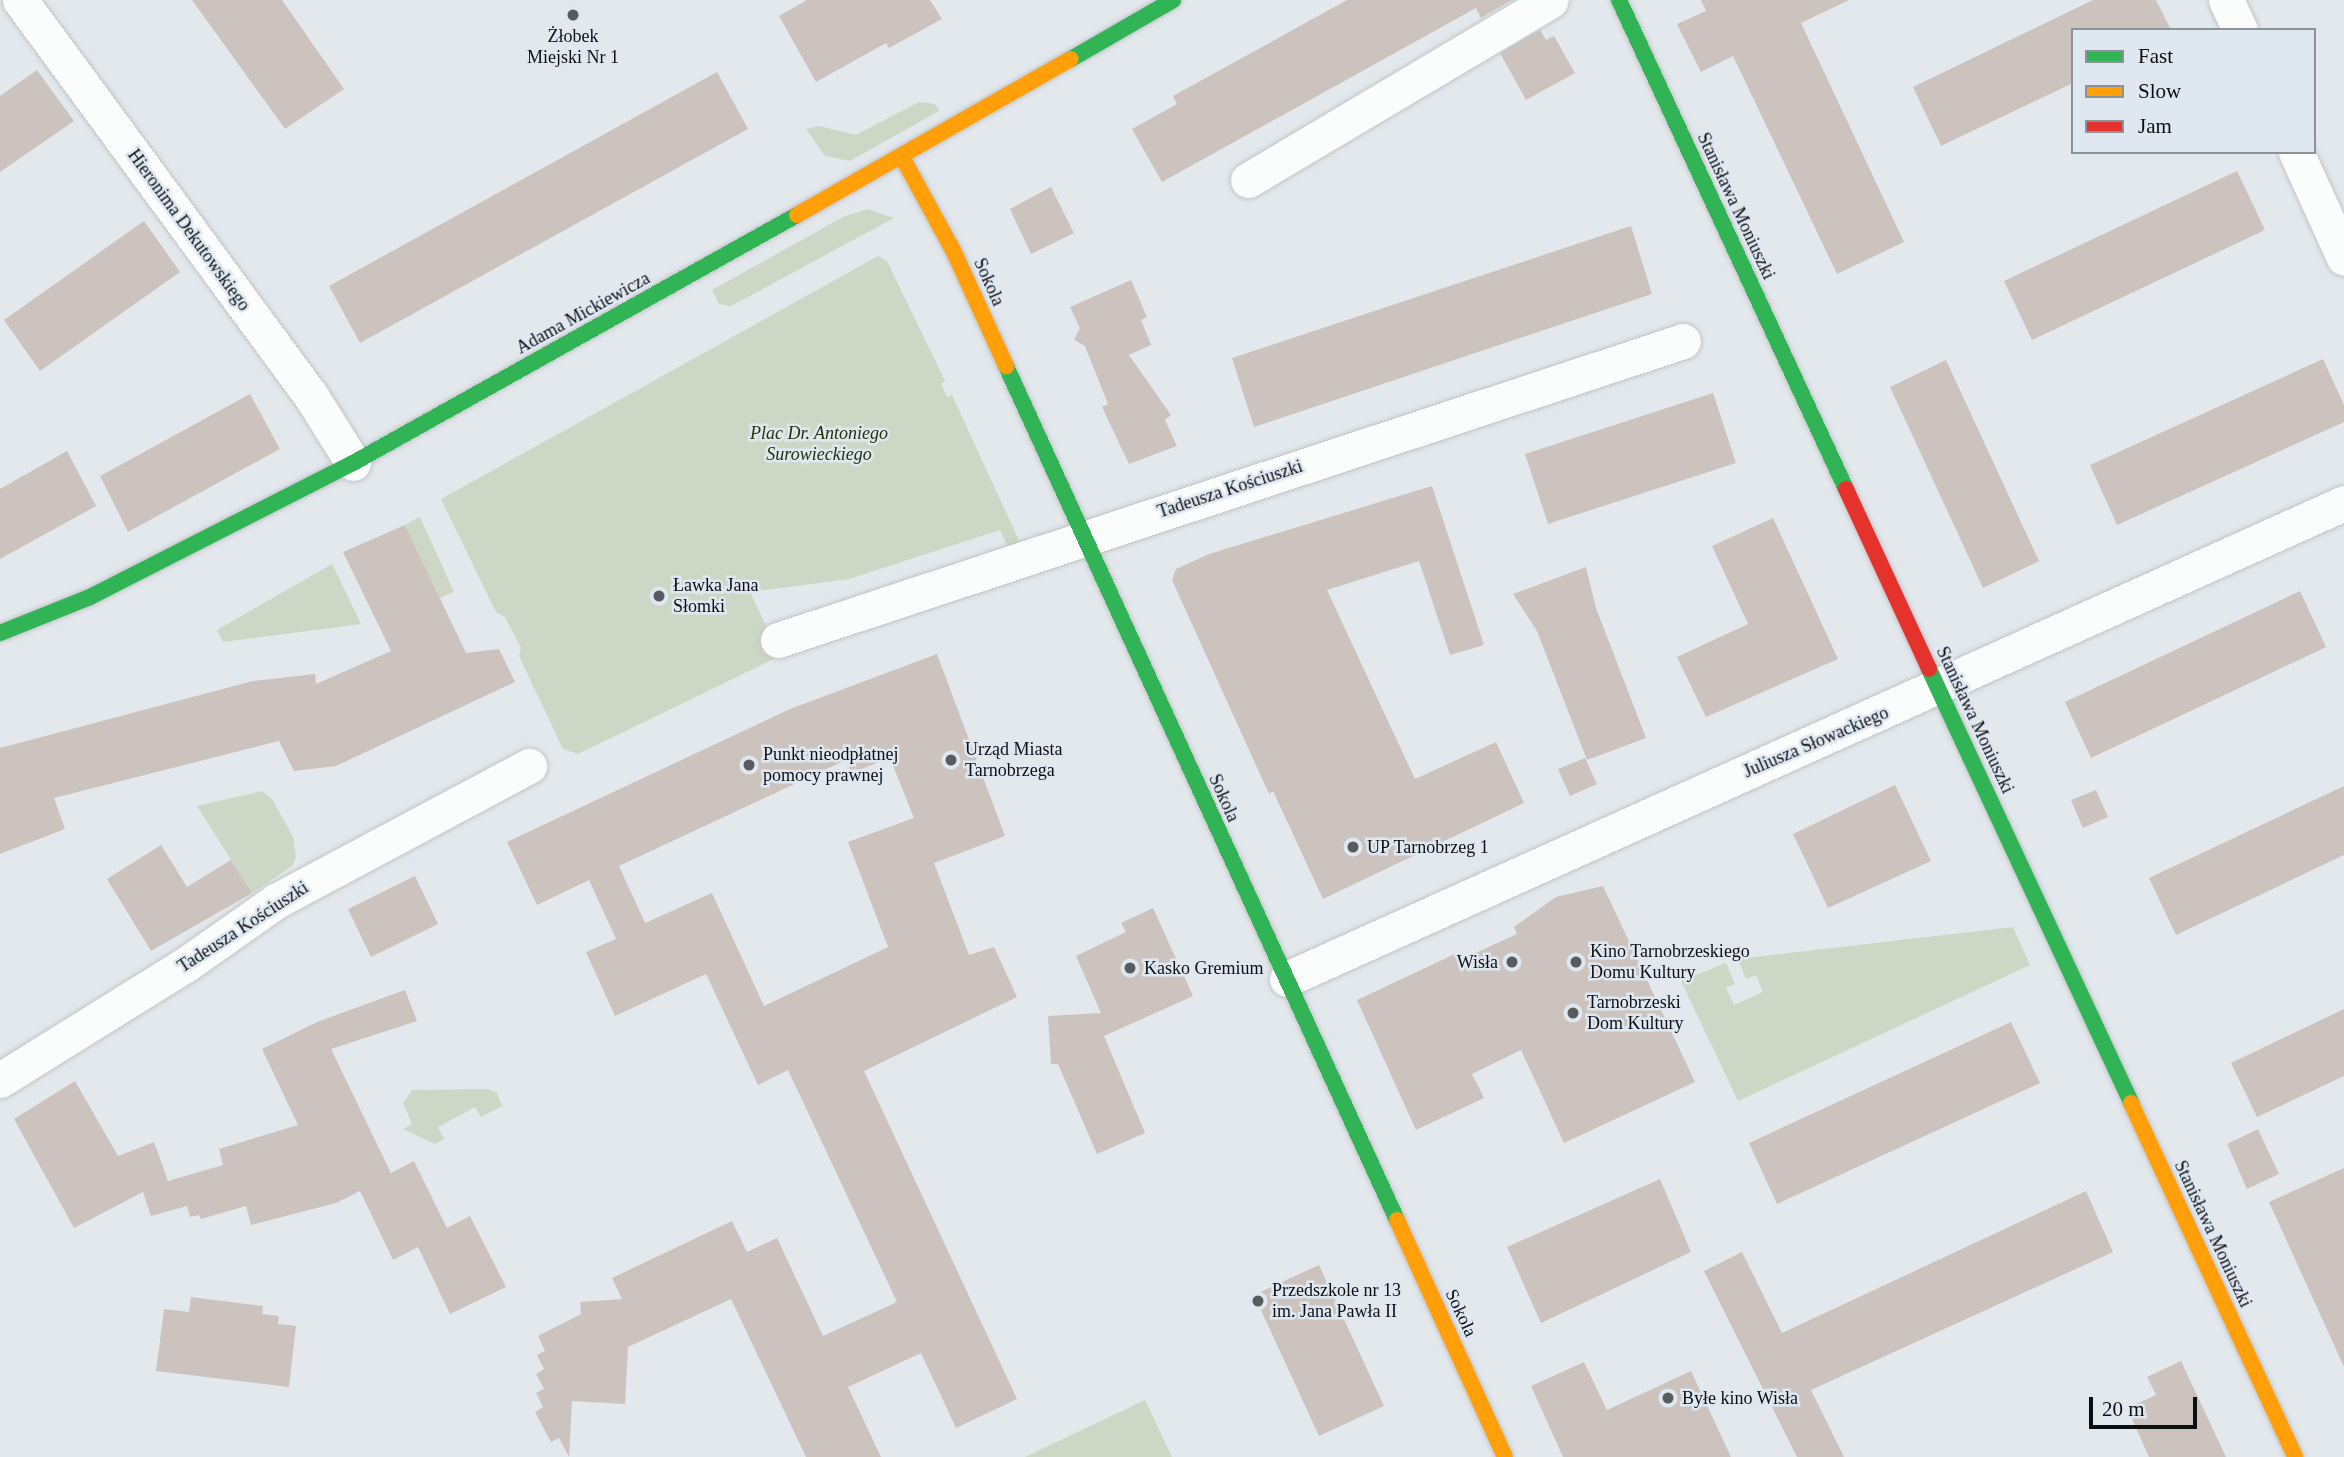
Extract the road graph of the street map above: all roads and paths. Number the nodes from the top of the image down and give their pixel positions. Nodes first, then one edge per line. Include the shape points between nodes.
1 (20, 0) edge
2 (1172, 0) edge
3 (1551, 0) edge
4 (1619, 0) edge
5 (2226, 0) edge
6 (2238, 28) edge
7 (2297, 154) edge
8 (902, 157) junction
9 (1248, 180) dead end
10 (2344, 258) edge
11 (1683, 341) dead end
12 (354, 463) junction
13 (2344, 503) edge
14 (1084, 537) junction
15 (0, 633) edge
16 (778, 640) dead end
17 (1940, 688) junction
18 (529, 766) dead end
19 (1287, 979) junction
20 (0, 1080) edge
21 (1505, 1457) edge
22 (2295, 1457) edge

1 - 12 street, Hieronima Dekutowskiego via 312,396
2 - 8 street, Adama Mickiewicza
3 - 9 street
4 - 17 street, Stanisława Moniuszki
5 - 6 street
7 - 10 street
8 - 12 street, Adama Mickiewicza
8 - 14 street, Sokola via 953,250
11 - 14 street, Tadeusza Kościuszki
12 - 15 street, Adama Mickiewicza via 90,597
13 - 17 street, Juliusza Słowackiego
14 - 16 street, Tadeusza Kościuszki
14 - 19 street, Sokola
17 - 19 street, Juliusza Słowackiego via 1703,789
17 - 22 street, Stanisława Moniuszki
18 - 20 street, Tadeusza Kościuszki via 276,901 185,965
19 - 21 street, Sokola

